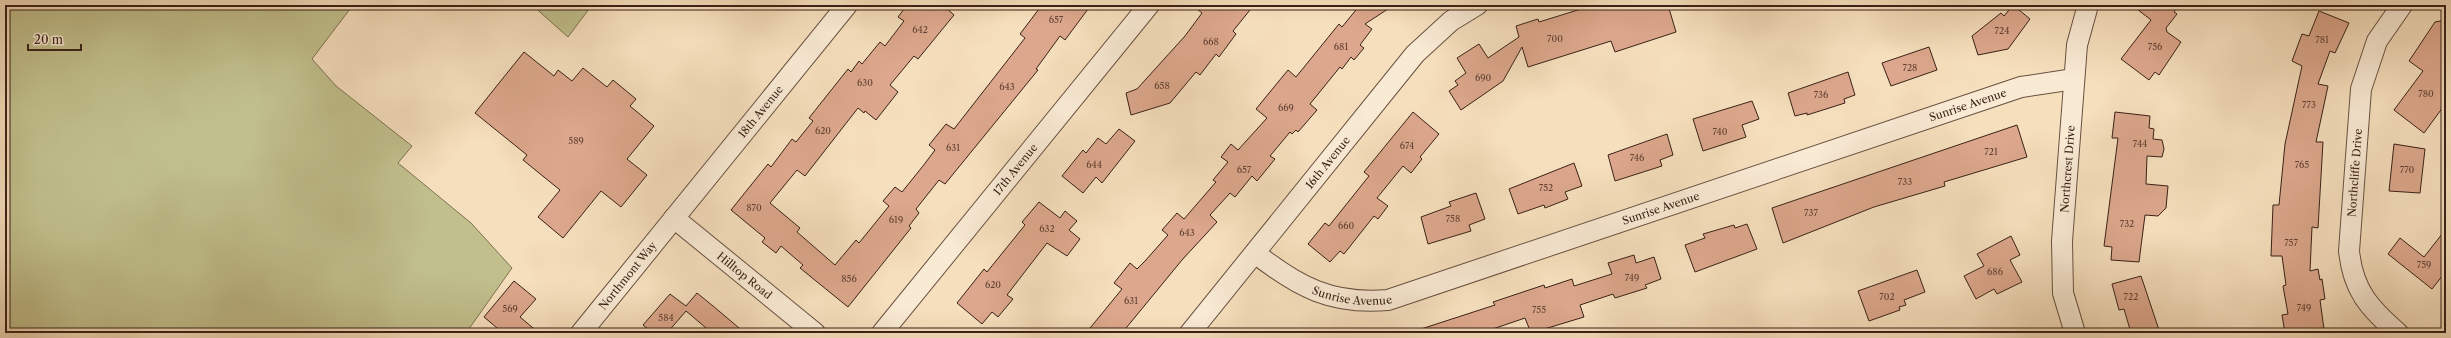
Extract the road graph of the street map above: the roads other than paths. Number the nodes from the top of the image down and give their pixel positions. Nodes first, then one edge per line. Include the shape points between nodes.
1 (847, 5) edge
2 (1148, 5) edge
3 (1477, 5) edge
4 (2088, 5) edge
5 (2402, 5) edge
6 (2074, 79) junction
7 (674, 218) junction
8 (1255, 253) junction
9 (581, 333) edge
10 (815, 333) edge
11 (882, 333) edge
12 (1190, 333) edge
13 (2075, 333) edge
14 (2398, 333) edge

1 - 7 street, 18th Avenue
2 - 11 street, 17th Avenue
3 - 8 street, 16th Avenue via 1451,21 1415,54
4 - 6 street, Northcrest Drive via 2077,45
5 - 14 street, Northcliffe Drive via 2378,41 2361,89 2349,251 2351,269 2367,303
6 - 8 street, Sunrise Avenue via 2022,87 1388,300 1356,301 1323,294 1290,280
6 - 13 street, Northcrest Drive via 2062,269 2063,293
7 - 9 street, Northmont Way
7 - 10 street, Hilltop Road
8 - 12 street, 16th Avenue

